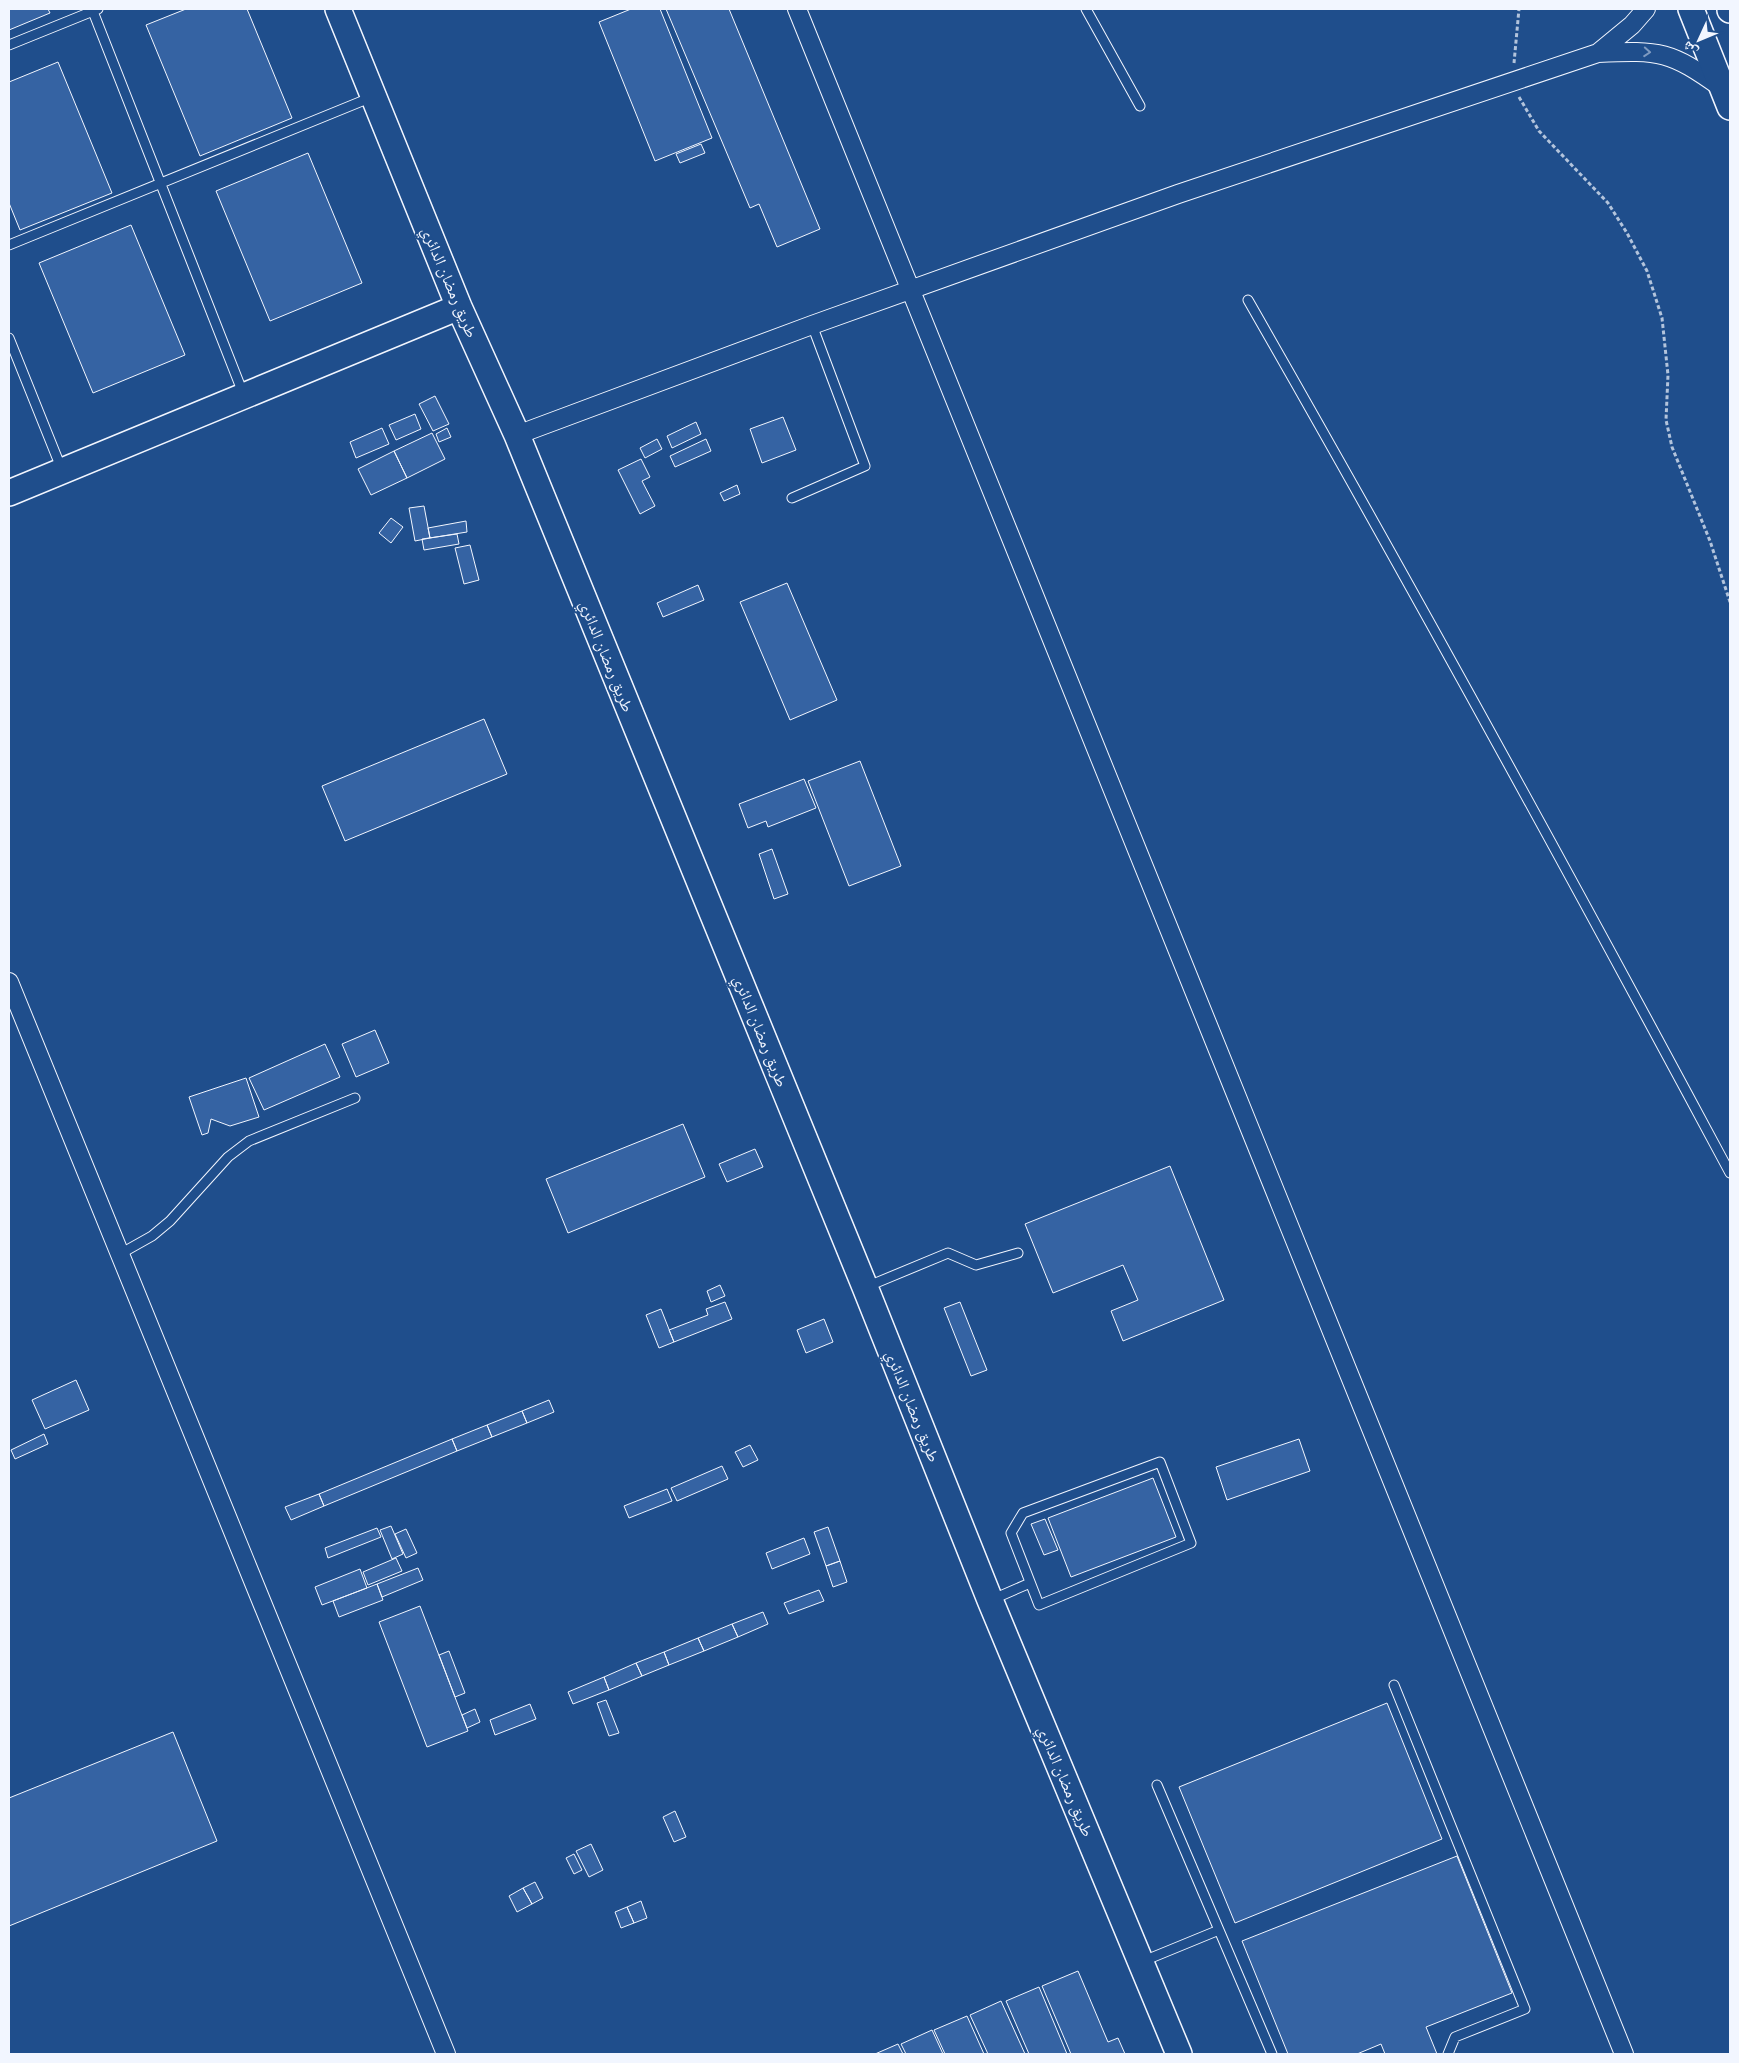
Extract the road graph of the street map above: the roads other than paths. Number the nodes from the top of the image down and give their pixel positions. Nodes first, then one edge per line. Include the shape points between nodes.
1 (95, 9) edge
2 (338, 9) edge
3 (796, 9) edge
4 (1086, 9) edge
5 (1646, 9) edge
6 (1691, 9) edge
7 (9, 45) edge
8 (1598, 53) junction
9 (373, 96) junction
10 (1726, 98) edge
11 (1140, 106) dead end
12 (160, 183) junction
13 (9, 245) edge
14 (910, 290) junction
15 (1248, 300) dead end
16 (459, 307) junction
17 (812, 326) junction
18 (9, 338) edge
19 (244, 396) junction
20 (517, 435) junction
21 (62, 470) junction
22 (9, 493) edge
23 (792, 498) dead end
24 (9, 982) edge
25 (355, 1098) dead end
26 (1730, 1173) edge
27 (120, 1254) junction
28 (1018, 1254) dead end
29 (865, 1287) junction
30 (1030, 1583) junction
31 (990, 1600) junction
32 (1394, 1685) dead end
33 (1157, 1785) dead end
34 (1219, 1930) junction
35 (1141, 1962) junction
36 (446, 2054) edge
37 (1179, 2054) edge
38 (1272, 2054) edge
39 (1448, 2054) edge
40 (1624, 2054) edge

1 - 7 lane
1 - 12 lane
2 - 9 street, طريق رمضان الدائري
3 - 14 street
4 - 11 lane
5 - 8 street
6 - 10 street
8 -> 10 street via 1642,51 1666,55 1690,65
8 - 14 street via 1178,194
9 - 12 lane
9 - 16 street, طريق رمضان الدائري
12 - 13 lane
12 - 19 lane
14 - 17 street
14 - 40 street
15 - 26 lane via 1350,477 1566,868
16 - 19 street
16 - 20 street, طريق رمضان الدائري
17 - 20 street
17 - 23 lane via 865,466
18 - 21 lane
19 - 21 street
20 - 29 street, طريق رمضان الدائري
21 - 22 street
24 - 27 street
25 - 27 lane via 249,1141 228,1157 170,1221 152,1236
27 - 36 street
28 - 29 lane via 976,1265 948,1253
29 - 31 street, طريق رمضان الدائري
30 - 30 lane via 1039,1605 1191,1543 1160,1462 1023,1513 1011,1533
30 - 31 lane
31 - 35 street, طريق رمضان الدائري
32 - 39 lane via 1525,2009 1455,2037
33 - 34 lane
34 - 35 lane
34 - 38 lane
35 - 37 street, طريق رمضان الدائري

